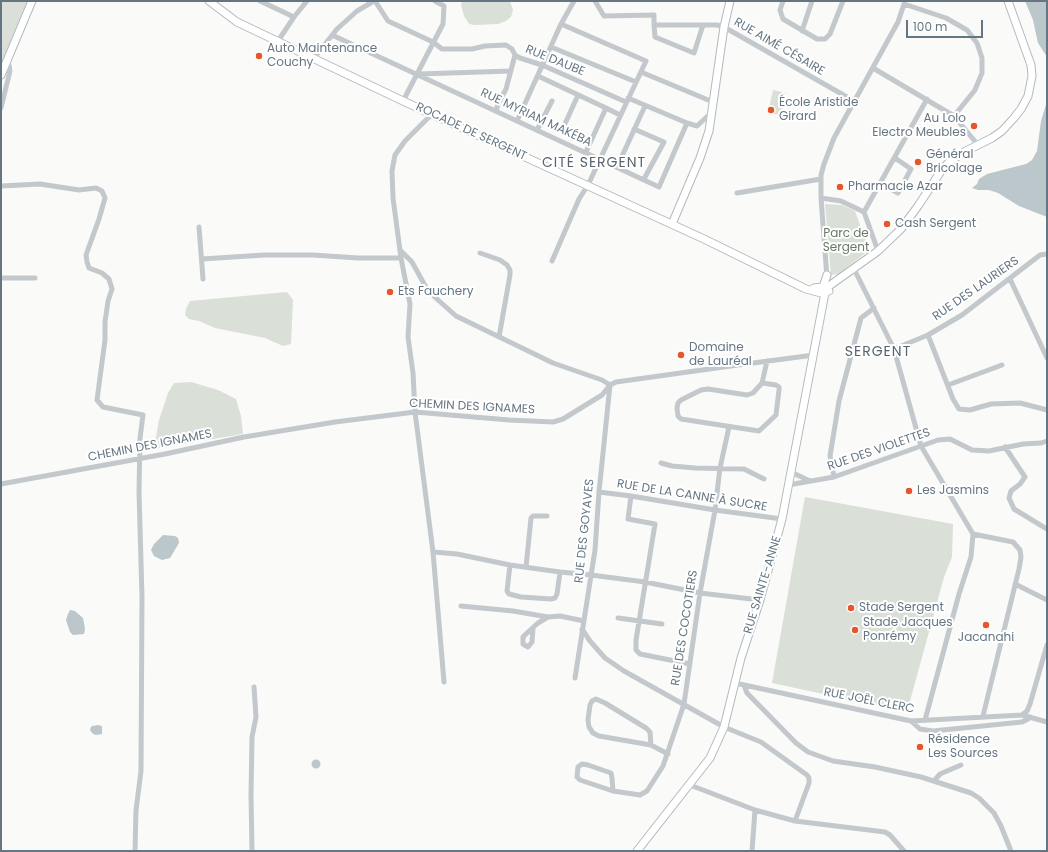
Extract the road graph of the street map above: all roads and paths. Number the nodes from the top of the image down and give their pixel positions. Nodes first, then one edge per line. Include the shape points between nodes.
1 (32, 1) edge
2 (209, 1) edge
3 (260, 1) edge
4 (307, 1) edge
5 (374, 1) edge
6 (435, 1) edge
7 (574, 1) edge
8 (596, 1) edge
9 (730, 1) edge
10 (782, 1) edge
11 (812, 1) edge
12 (843, 1) edge
13 (1008, 1) edge
14 (445, 3) edge
15 (904, 3) edge
16 (294, 17) junction
17 (561, 24) junction
18 (654, 25) junction
19 (703, 25) junction
20 (724, 27) junction
21 (802, 31) junction
22 (332, 35) junction
23 (278, 42) junction
24 (432, 42) junction
25 (551, 47) junction
26 (515, 55) junction
27 (314, 58) junction
28 (8, 59) junction
29 (542, 66) junction
30 (873, 68) junction
31 (2, 71) edge
32 (511, 71) junction
33 (641, 72) junction
34 (418, 74) junction
35 (538, 76) junction
36 (636, 82) junction
37 (578, 95) junction
38 (927, 99) junction
39 (627, 100) junction
40 (403, 101) junction
41 (552, 101) dead end
42 (854, 101) junction
43 (713, 102) junction
44 (645, 106) junction
45 (1, 108) edge
46 (606, 108) junction
47 (496, 111) junction
48 (712, 112) junction
49 (432, 114) junction
50 (620, 115) junction
51 (954, 116) junction
52 (517, 121) junction
53 (687, 123) junction
54 (564, 126) dead end
55 (697, 126) junction
56 (634, 129) junction
57 (537, 130) junction
58 (709, 130) junction
59 (978, 145) junction
60 (586, 152) junction
61 (895, 158) junction
62 (600, 159) junction
63 (617, 167) junction
64 (644, 179) junction
65 (821, 179) junction
66 (880, 184) junction
67 (588, 185) junction
68 (1, 186) edge
69 (737, 193) dead end
70 (821, 198) junction
71 (864, 212) junction
72 (672, 224) junction
73 (199, 228) dead end
74 (400, 250) junction
75 (878, 250) junction
76 (480, 252) dead end
77 (1047, 254) edge
78 (401, 258) junction
79 (202, 259) junction
80 (552, 261) dead end
81 (854, 269) junction
82 (827, 275) joint
83 (1, 278) edge
84 (36, 278) dead end
85 (203, 279) dead end
86 (1010, 279) junction
87 (826, 289) junction
88 (874, 308) junction
89 (928, 335) junction
90 (499, 337) junction
91 (894, 349) junction
92 (814, 355) junction
93 (1047, 358) edge
94 (767, 361) junction
95 (1002, 365) dead end
96 (762, 383) junction
97 (610, 385) junction
98 (948, 386) junction
99 (1047, 410) edge
100 (414, 412) junction
101 (729, 427) junction
102 (1047, 441) edge
103 (921, 446) junction
104 (1005, 447) junction
105 (139, 458) junction
106 (661, 463) dead end
107 (720, 468) junction
108 (791, 472) junction
109 (834, 477) junction
110 (764, 479) dead end
111 (810, 481) junction
112 (1, 484) edge
113 (788, 485) junction
114 (599, 492) junction
115 (630, 496) junction
116 (715, 510) junction
117 (547, 516) dead end
118 (782, 519) junction
119 (1047, 529) edge
120 (973, 534) junction
121 (433, 552) junction
122 (510, 565) junction
123 (526, 567) junction
124 (560, 572) junction
125 (591, 575) junction
126 (645, 582) junction
127 (1015, 584) junction
128 (700, 592) junction
129 (760, 600) junction
130 (1047, 600) edge
131 (461, 606) dead end
132 (548, 617) junction
133 (618, 618) dead end
134 (584, 621) junction
135 (639, 621) junction
136 (662, 624) dead end
137 (533, 628) dead end
138 (582, 629) junction
139 (1047, 645) edge
140 (690, 664) junction
141 (575, 678) dead end
142 (444, 682) dead end
143 (735, 683) junction
144 (744, 685) junction
145 (254, 687) dead end
146 (684, 704) junction
147 (1022, 715) junction
148 (983, 716) junction
149 (1030, 717) junction
150 (925, 720) junction
151 (911, 721) junction
152 (1047, 722) edge
153 (724, 727) junction
154 (651, 745) junction
155 (668, 754) junction
156 (961, 765) dead end
157 (934, 781) junction
158 (690, 785) junction
159 (613, 790) junction
160 (755, 810) junction
161 (795, 821) junction
162 (135, 851) edge
163 (252, 851) edge
164 (637, 851) edge
165 (752, 851) edge
166 (904, 851) edge
167 (1011, 851) edge

1 - 28 main road
2 - 23 main road, ROCADE DE SERGENT via 237,22
3 - 16 street
4 - 16 street
5 - 22 street via 357,11
5 - 24 street via 388,21
6 - 14 street
7 - 17 street
8 - 18 street via 604,16 654,15
9 - 20 main road
10 - 21 street via 780,10 783,19
11 - 21 street
12 - 21 street via 830,34 825,39 817,39
13 - 59 main road via 1031,65 1032,76 1028,96 1002,131
14 - 24 street via 443,24
15 - 30 street via 898,22
15 - 51 street via 946,18 967,30 977,43 982,58 982,73 975,90
16 - 23 street
17 - 25 street
17 - 33 street via 646,61
18 - 19 street, RUE AIMÉ CÉSAIRE
18 - 19 street via 655,37 694,53
19 - 20 street, RUE AIMÉ CÉSAIRE
20 - 42 street, RUE AIMÉ CÉSAIRE
20 - 43 main road
22 - 27 street
22 - 34 street, RUE MYRIAM MAKÉBA
23 - 27 main road, ROCADE DE SERGENT
24 - 26 street, RUE DAUBE via 442,49 506,45
24 - 34 street
25 - 29 street
25 - 36 street
26 - 29 street, RUE DAUBE
26 - 32 street
27 - 40 main road, ROCADE DE SERGENT
28 - 31 main road
28 - 45 street via 10,71
29 - 35 street
29 - 39 street, RUE DAUBE
30 - 38 street
30 - 42 street
32 - 34 street
32 - 47 street
33 - 36 street
33 - 43 street
34 - 40 street
34 - 47 street, RUE MYRIAM MAKÉBA
35 - 37 street
35 - 52 street
36 - 39 street
37 - 46 street
37 - 54 street
38 - 51 street
38 - 61 street
39 - 44 street, RUE DAUBE
39 - 50 street
40 - 49 main road, ROCADE DE SERGENT
41 - 57 street
42 - 65 street via 828,153
43 - 48 main road
44 - 53 street, RUE DAUBE
44 - 56 street
46 - 50 street
46 - 60 street
47 - 52 street, RUE MYRIAM MAKÉBA
48 - 55 street
48 - 58 main road
49 - 67 main road, ROCADE DE SERGENT
49 - 74 street via 395,155 392,171 393,198
50 - 62 street
51 - 59 street
52 - 57 street, RUE MYRIAM MAKÉBA
53 - 55 street
53 - 64 street, RUE MYRIAM MAKÉBA via 659,187
55 - 58 street
56 - 63 street
56 - 64 street via 664,142
57 - 60 street, RUE MYRIAM MAKÉBA
58 - 72 main road
59 - 75 main road via 957,157 941,171 901,229
60 - 62 street, RUE MYRIAM MAKÉBA
61 - 66 street
61 - 66 street via 911,169 898,193
62 - 63 street, RUE MYRIAM MAKÉBA
62 - 67 street
63 - 64 street, RUE MYRIAM MAKÉBA
65 - 69 street
65 - 70 street
66 - 71 street
67 - 72 main road, ROCADE DE SERGENT
67 - 80 street via 579,199
68 - 105 street via 40,184 78,190 96,188 102,191 105,198 86,255 89,268 110,279 112,289 104,322 97,400 103,407 143,414
70 - 71 street via 841,201
70 - 82 street
71 - 75 street
72 - 87 main road, ROCADE DE SERGENT via 806,289
73 - 79 street
74 - 78 street
74 - 90 street via 412,262 428,290 448,310
75 - 81 main road
76 - 90 street via 500,260 510,270
77 - 86 street, RUE DES LAURIERS via 1040,255
78 - 79 street via 264,255
78 - 100 street via 410,304 408,337 413,373
79 - 85 street
81 - 87 main road
81 - 88 street
82 - 87 main road
83 - 84 street
86 - 89 street, RUE DES LAURIERS via 962,315
86 - 93 street
87 - 92 main road, RUE SAINTE-ANNE
88 - 91 street
88 - 109 street via 861,318 856,331 839,401 830,456
89 - 91 street, RUE DES LAURIERS
89 - 98 street
90 - 97 street via 553,363
91 - 103 street
92 - 94 street
92 - 108 main road, RUE SAINTE-ANNE
94 - 96 street
94 - 97 street via 616,382
95 - 98 street
96 - 101 street via 776,385 779,388 774,418 759,431
96 - 101 street via 750,394 704,389 678,403 677,412 681,419
97 - 100 street, CHEMIN DES IGNAMES via 602,395 563,419 553,422
97 - 114 street, RUE DES GOYAVES
98 - 99 street via 959,409 970,410 991,404 1020,403
100 - 105 street, CHEMIN DES IGNAMES via 244,437
100 - 121 street
101 - 107 street, RUE DES COCOTIERS
102 - 104 street, RUE DES VIOLETTES
103 - 104 street, RUE DES VIOLETTES via 950,439 972,450 988,451
103 - 109 street, RUE DES VIOLETTES
103 - 120 street
104 - 119 street via 1025,477 1009,498 1014,509
105 - 112 street, CHEMIN DES IGNAMES
105 - 162 street via 142,597 141,771 136,810
106 - 107 street via 682,467
107 - 110 street via 744,469
107 - 116 street, RUE DES COCOTIERS
108 - 111 street
108 - 113 main road, RUE SAINTE-ANNE
109 - 111 street, RUE DES VIOLETTES
111 - 113 street, RUE DES VIOLETTES
113 - 118 main road, RUE SAINTE-ANNE
114 - 115 street, RUE DE LA CANNE À SUCRE
114 - 125 street, RUE DES GOYAVES
115 - 116 street, RUE DE LA CANNE À SUCRE
115 - 126 street via 628,519 655,524
116 - 118 street, RUE DE LA CANNE À SUCRE
116 - 128 street, RUE DES COCOTIERS
117 - 123 street via 531,518
118 - 129 main road, RUE SAINTE-ANNE
120 - 127 street via 1013,542 1020,550 1021,557
120 - 150 street via 971,557
121 - 122 street via 457,554
121 - 142 street
122 - 123 street
122 - 124 street via 507,593 521,596 554,598 557,594
123 - 124 street
124 - 125 street
125 - 126 street
125 - 134 street, RUE DES GOYAVES
126 - 128 street
126 - 135 street
127 - 130 street
127 - 148 street
128 - 129 street
128 - 140 street, RUE DES COCOTIERS
129 - 143 main road, RUE SAINTE-ANNE
131 - 132 street
132 - 134 street via 560,616
132 - 137 street
133 - 135 street
134 - 138 street, RUE DES GOYAVES
135 - 136 street
135 - 140 street via 636,646 640,654
138 - 141 street, RUE DES GOYAVES
138 - 146 street via 606,658 624,671
139 - 147 street via 1030,704
140 - 146 street, RUE DES COCOTIERS
143 - 144 street, RUE JOËL CLERC
143 - 153 main road, RUE SAINTE-ANNE
144 - 151 street, RUE JOËL CLERC
144 - 157 street via 747,693 796,744 808,752 833,761 882,768
145 - 163 street via 256,717 252,737
146 - 153 street
146 - 155 street, RUE DES COCOTIERS
147 - 148 street, RUE JOËL CLERC
147 - 149 street, RUE JOËL CLERC
148 - 150 street, RUE JOËL CLERC
149 - 151 street via 1022,722 933,731 920,728
149 - 152 street, RUE JOËL CLERC
150 - 151 street, RUE JOËL CLERC
153 - 158 main road, RUE SAINTE-ANNE via 710,758
153 - 161 street via 761,742 809,778
154 - 154 street via 593,733 588,720 592,701 596,699 605,703 646,728 650,732
154 - 155 street
155 - 159 street, RUE DES COCOTIERS via 648,791 640,795
156 - 157 street via 940,774
157 - 167 street via 971,793 987,805 1001,826
158 - 160 street
158 - 164 main road, RUE SAINTE-ANNE
159 - 159 street, RUE DES COCOTIERS via 580,780 577,777 578,767 582,764 588,765 611,773
160 - 161 street
160 - 165 street
161 - 166 street via 881,830 890,835

